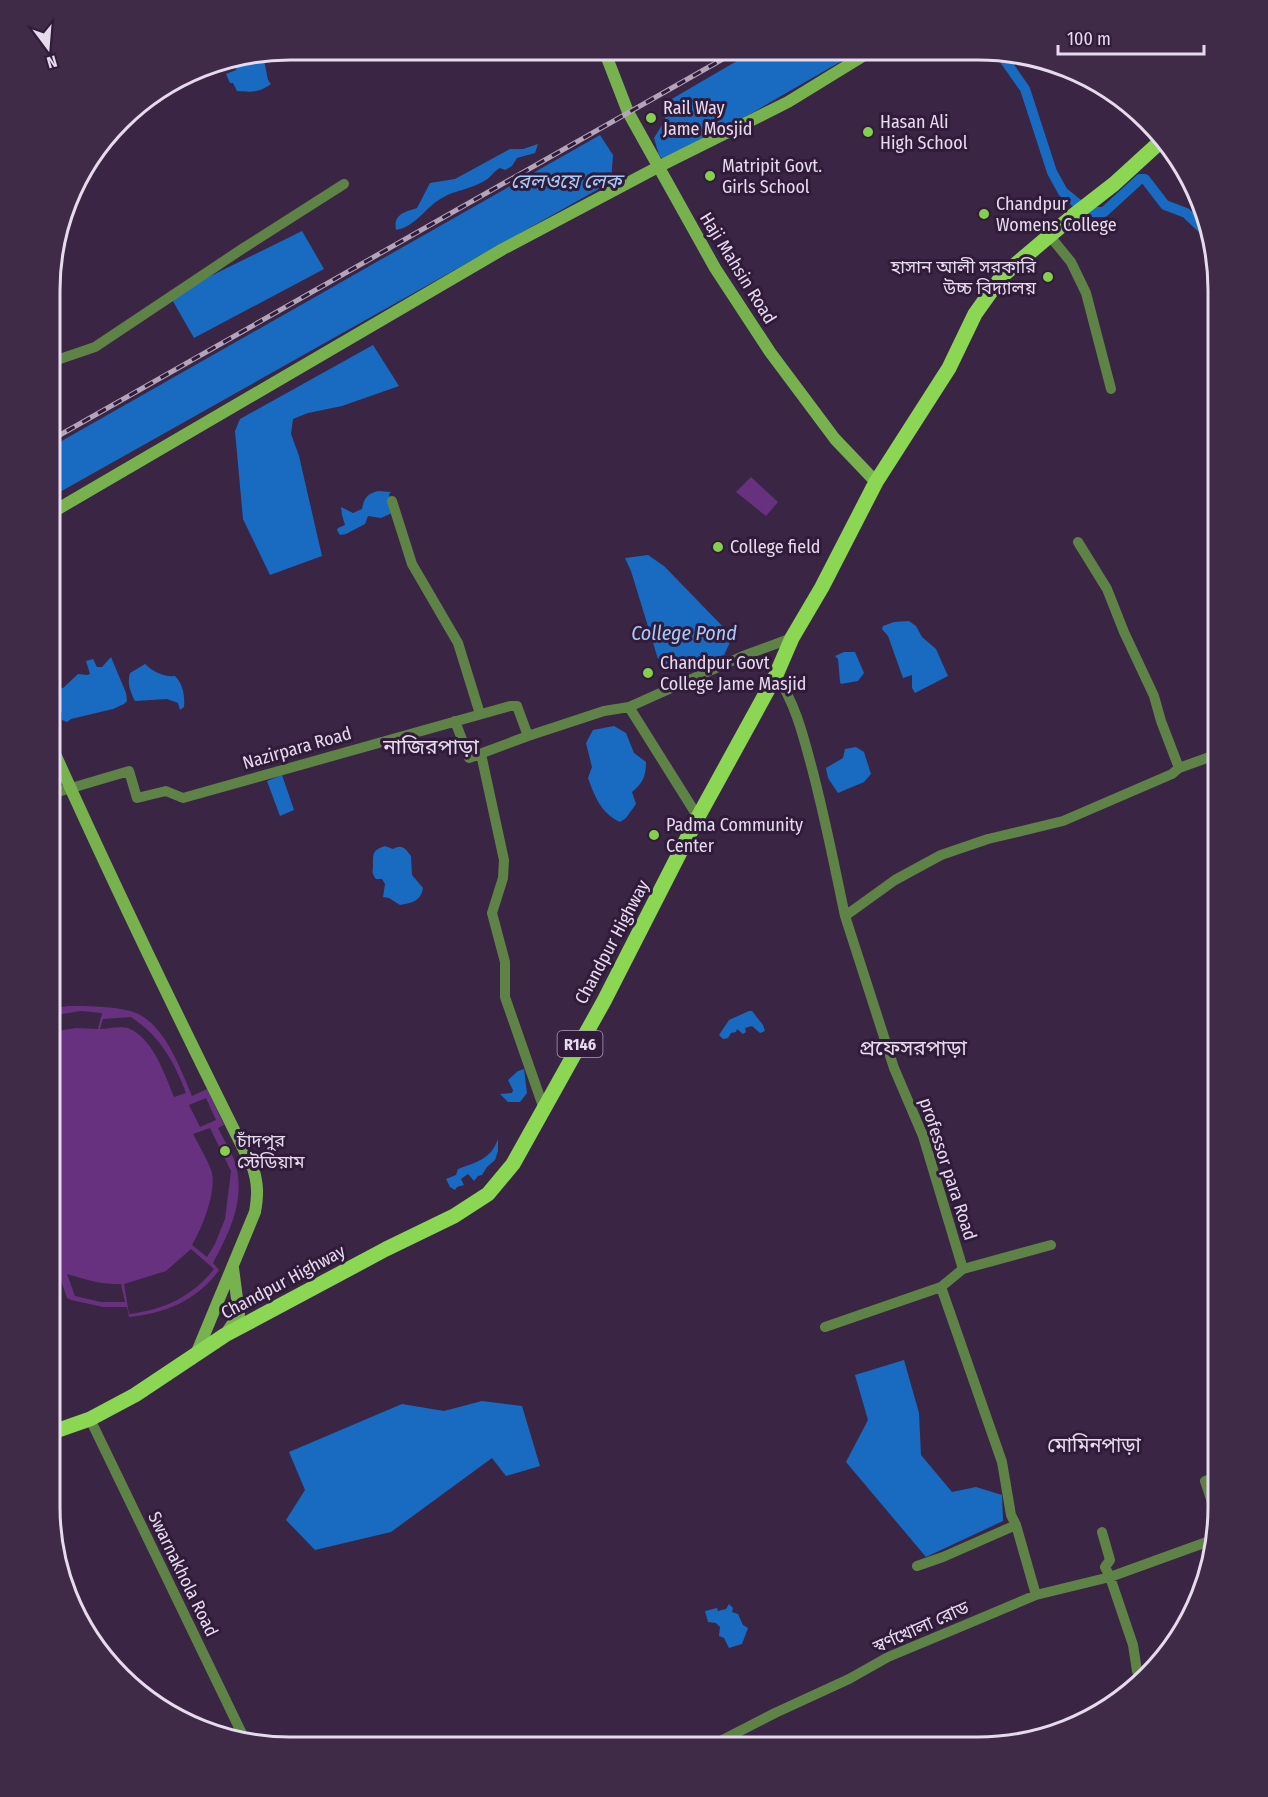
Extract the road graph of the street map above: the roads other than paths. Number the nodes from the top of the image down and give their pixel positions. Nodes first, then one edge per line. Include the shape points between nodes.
1 (608, 60) edge
2 (856, 60) edge
3 (1157, 145) edge
4 (658, 168) junction
5 (344, 184) dead end
6 (1049, 235) junction
7 (60, 359) edge
8 (1111, 389) dead end
9 (876, 482) junction
10 (392, 501) dead end
11 (60, 508) edge
12 (1078, 542) dead end
13 (792, 638) junction
14 (776, 675) junction
15 (629, 707) junction
16 (480, 714) junction
17 (455, 721) junction
18 (528, 736) junction
19 (481, 754) junction
20 (1208, 758) edge
21 (60, 765) edge
22 (1179, 768) junction
23 (70, 788) junction
24 (60, 791) edge
25 (698, 817) junction
26 (845, 916) junction
27 (544, 1109) junction
28 (1052, 1245) dead end
29 (233, 1267) junction
30 (963, 1269) junction
31 (940, 1287) junction
32 (825, 1327) dead end
33 (225, 1335) junction
34 (197, 1352) junction
35 (90, 1419) junction
36 (60, 1430) edge
37 (1016, 1525) junction
38 (1102, 1532) dead end
39 (1205, 1543) edge
40 (917, 1566) dead end
41 (1110, 1577) junction
42 (1036, 1595) junction
43 (1138, 1673) edge
44 (241, 1732) edge
45 (728, 1737) edge

1 - 4 street, Haji Mahsin Road via 628,112
2 - 4 street via 788,102
3 - 6 main road, Chandpur Highway
4 - 9 street, Haji Mahsin Road via 715,268 770,352 835,439
4 - 11 street via 503,249
5 - 7 street via 95,347
6 - 8 street via 1071,262 1086,293
6 - 9 main road, Chandpur Highway via 1002,276 975,314 949,368
9 - 13 main road, Chandpur Highway / R146
10 - 16 street via 412,564 458,643
12 - 22 street via 1107,589 1154,696
13 - 14 main road, Chandpur Highway / R146
13 - 15 street
14 - 25 main road, Chandpur Highway / R146
14 - 26 street, professor para Road via 789,693 803,736
15 - 18 street via 604,711
15 - 25 street
16 - 17 street, Nazirpara Road
16 - 18 street, Nazirpara Road via 518,705
17 - 19 street via 470,758
17 - 23 street, Nazirpara Road via 183,798 166,790 137,798 129,771
18 - 19 street
19 - 27 street via 503,854 503,878 492,913 505,962 505,997
20 - 22 street
21 - 23 street
22 - 26 street via 1063,821 941,855 895,880
23 - 24 street
23 - 29 street via 258,1182 255,1212
25 - 27 main road, Chandpur Highway / R146 via 604,1002
26 - 30 street, professor para Road via 894,1068 923,1136
27 - 33 main road, Chandpur Highway / R146 via 513,1164 488,1194
28 - 30 street
29 - 33 street via 239,1314
29 - 34 street
30 - 31 street, professor para Road
31 - 32 street, professor para Road
31 - 37 street via 1002,1462
33 - 34 main road, Chandpur Highway / R146
34 - 35 main road, Chandpur Highway / R146 via 135,1395
35 - 36 main road, Chandpur Highway / R146
35 - 44 street, Swarnakhola Road
37 - 40 street
37 - 42 street
38 - 41 street via 1110,1560 1105,1567
39 - 41 street, স্বর্ণখোলা রোড
41 - 42 street, স্বর্ণখোলা রোড
41 - 43 street
42 - 45 street, স্বর্ণখোলা রোড via 888,1658

